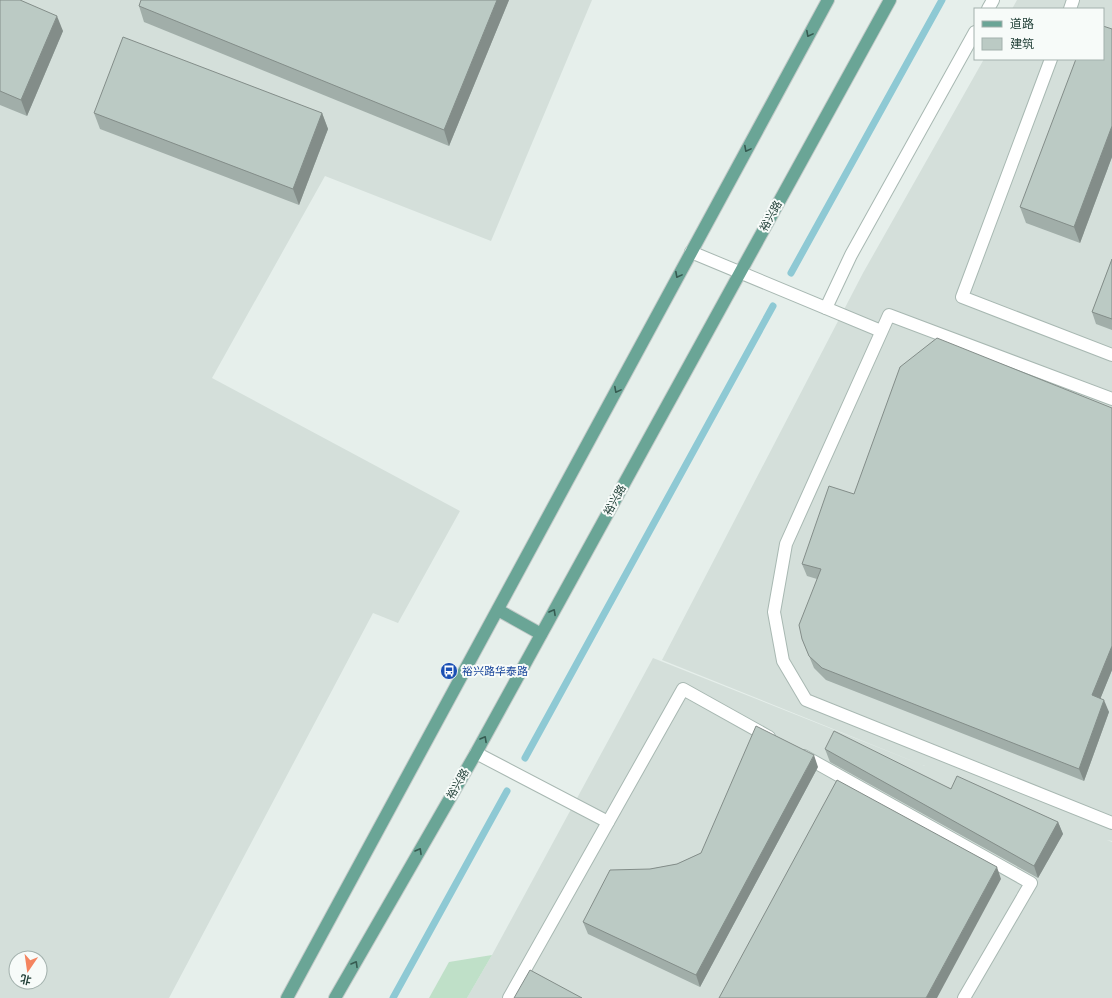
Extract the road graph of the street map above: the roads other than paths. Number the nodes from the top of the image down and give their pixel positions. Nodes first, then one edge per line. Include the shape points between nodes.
1 (828, 0) edge
2 (890, 0) edge
3 (974, 34) edge
4 (1051, 60) edge
5 (691, 252) junction
6 (740, 272) junction
7 (826, 308) junction
8 (881, 331) junction
9 (1112, 355) edge
10 (1112, 399) edge
11 (498, 610) junction
12 (541, 634) junction
13 (780, 743) edge
14 (794, 751) edge
15 (476, 753) junction
16 (608, 822) junction
17 (1112, 823) edge
18 (287, 998) edge
19 (335, 998) edge
20 (509, 998) edge
21 (964, 998) edge

1 -> 5 main road
2 - 6 main road, 裕兴路
3 - 7 lane via 851,255
4 - 9 lane via 962,297
5 - 6 lane
5 -> 11 main road
6 - 7 lane
12 -> 6 main road, 裕兴路
7 - 8 lane
8 - 10 lane via 889,315
8 - 17 lane via 786,544 774,612 783,661 806,700
11 - 12 main road
11 - 18 main road
15 -> 12 main road, 裕兴路
13 - 16 lane via 683,689
14 - 21 lane via 1031,883
15 - 16 lane
19 -> 15 main road, 裕兴路
16 - 20 lane

